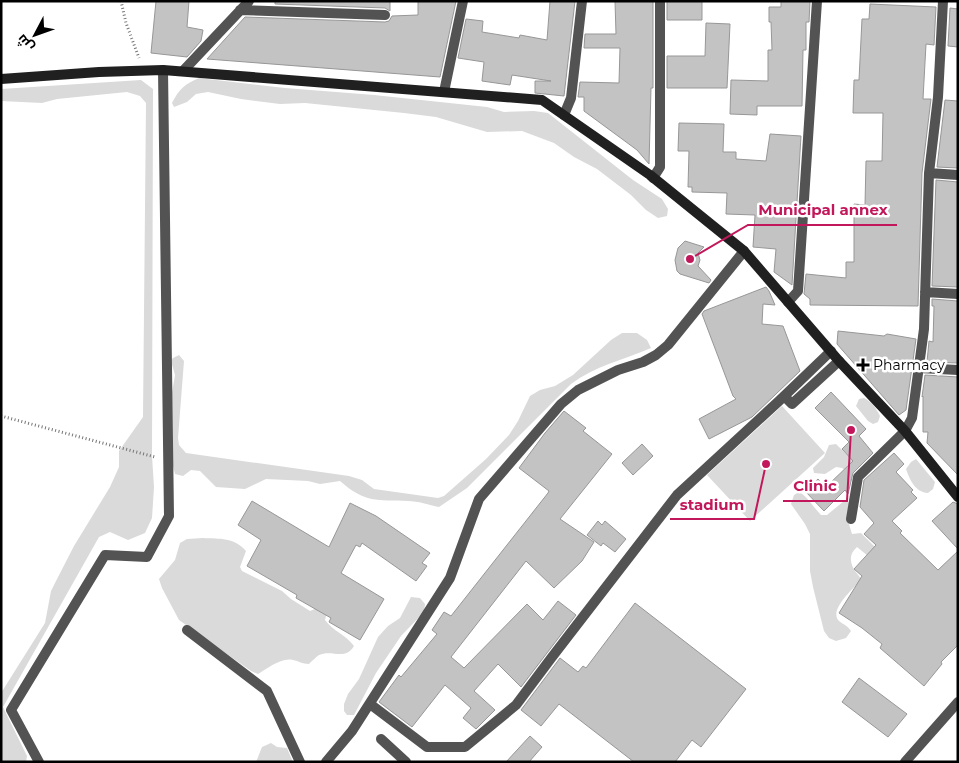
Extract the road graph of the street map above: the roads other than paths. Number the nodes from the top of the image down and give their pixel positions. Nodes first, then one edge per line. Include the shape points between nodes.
1 (249, 1) edge
2 (463, 1) edge
3 (582, 1) edge
4 (660, 1) edge
5 (817, 1) edge
6 (943, 1) edge
7 (257, 6) edge
8 (240, 10) junction
9 (384, 15) dead end
10 (163, 70) junction
11 (183, 71) junction
12 (1, 79) edge
13 (444, 92) junction
14 (564, 115) junction
15 (929, 173) junction
16 (958, 175) edge
17 (653, 178) junction
18 (744, 251) junction
19 (925, 292) junction
20 (958, 294) edge
21 (788, 302) junction
22 (831, 351) junction
23 (839, 361) junction
24 (919, 368) junction
25 (958, 370) edge
26 (784, 396) junction
27 (905, 431) junction
28 (958, 497) edge
29 (852, 519) dead end
30 (187, 630) dead end
31 (958, 702) edge
32 (370, 704) junction
33 (381, 739) dead end
34 (39, 762) edge
35 (300, 762) edge
36 (326, 762) edge
37 (406, 762) edge
38 (905, 762) edge

1 - 8 street
2 - 13 street
3 - 14 street via 571,98
4 - 17 street via 660,167
5 - 21 street via 798,291
6 - 15 street via 938,97
7 - 8 street
7 - 9 street
8 - 11 street
10 - 11 street
10 - 12 street
10 - 34 street via 168,516 147,557 105,555 10,710
11 - 13 street
13 - 14 street via 542,100
14 - 17 street
15 - 16 street
15 - 19 street
17 - 18 street
18 - 21 street
18 - 32 street via 668,345 643,362 618,370 578,390 561,404 479,499 450,578
19 - 20 street
19 - 24 street
21 - 22 street
22 - 23 street
22 - 26 street
23 - 26 street via 792,404
23 - 27 street
24 - 25 street
24 - 27 street via 912,418
26 - 32 street via 677,495 516,705 465,746 427,747
27 - 28 street
27 - 29 street via 858,477
30 - 35 street via 267,690
31 - 38 street
32 - 36 street
33 - 37 street

